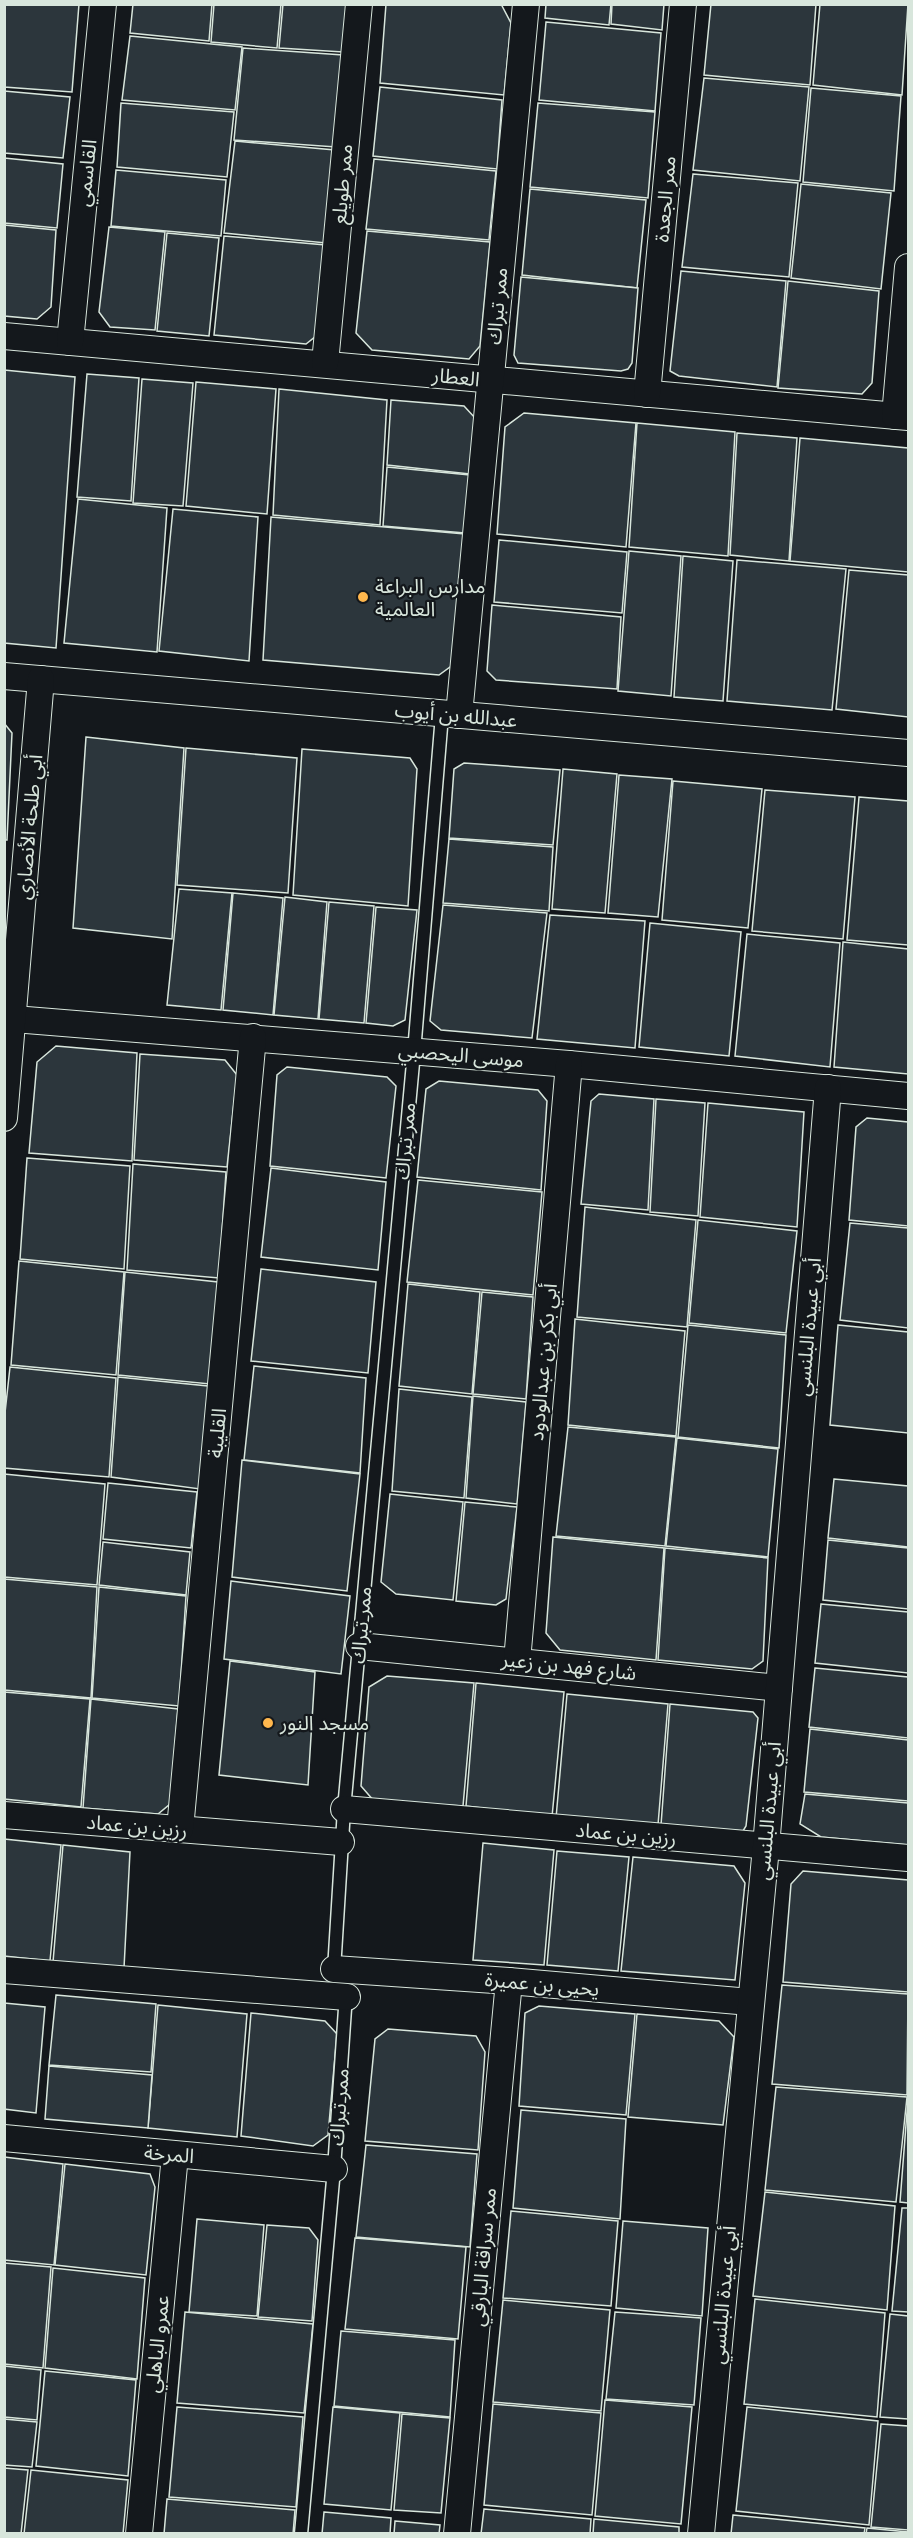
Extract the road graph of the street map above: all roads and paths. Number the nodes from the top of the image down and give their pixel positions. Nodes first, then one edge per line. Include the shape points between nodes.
1 (103, 4) edge
2 (359, 4) edge
3 (526, 4) edge
4 (683, 4) edge
5 (909, 267) edge
6 (4, 336) edge
7 (69, 342) junction
8 (326, 363) junction
9 (490, 380) junction
10 (647, 394) junction
11 (902, 416) edge
12 (4, 676) edge
13 (40, 679) junction
14 (451, 715) junction
15 (909, 753) edge
16 (14, 1019) junction
17 (253, 1037) junction
18 (414, 1052) junction
19 (569, 1064) junction
20 (828, 1088) junction
21 (909, 1096) edge
22 (4, 1118) edge
23 (359, 1646) junction
24 (516, 1661) junction
25 (779, 1688) junction
26 (344, 1809) junction
27 (4, 1815) edge
28 (180, 1830) junction
29 (341, 1842) junction
30 (766, 1847) junction
31 (909, 1858) edge
32 (334, 1969) junction
33 (4, 1970) edge
34 (509, 1981) junction
35 (347, 1996) junction
36 (750, 2002) junction
37 (4, 2138) edge
38 (175, 2155) junction
39 (334, 2169) junction
40 (139, 2534) edge
41 (301, 2534) edge
42 (457, 2534) edge
43 (701, 2534) edge

1 - 7 street, القاسمي
2 - 8 street, ممر طويلع
3 - 9 street, ممر تبراك
4 - 10 street, ممر الجعدة
5 - 11 street
6 - 7 street, العطار
7 - 8 street, العطار
8 - 9 street, العطار
9 - 10 street, العطار
9 - 14 street, ممر تبراك
10 - 11 street, العطار
12 - 13 street, عبدالله بن أيوب
13 - 14 street, عبدالله بن أيوب
13 - 16 street, أبي طلحة الأنصاري
14 - 15 street, عبدالله بن أيوب
14 - 18 lane, ممر تبراك
16 - 17 street, موسى اليحصبي
16 - 22 street, أبي طلحة الأنصاري
17 - 18 street, موسى اليحصبي
17 - 28 street, القليبة
18 - 19 street, موسى اليحصبي
18 - 23 lane, ممر تبراك
19 - 20 street, موسى اليحصبي
19 - 24 street, أبي بكر بن عبدالودود
20 - 21 street, موسى اليحصبي
20 - 25 street, أبي عبيدة البلنسي
23 - 24 street, شارع فهد بن زعير
23 - 26 lane, ممر تبراك
24 - 25 street, شارع فهد بن زعير
25 - 30 street, أبي عبيدة البلنسي
26 - 29 lane, ممر تبراك
26 - 30 street, رزين بن عماد
27 - 28 street, رزين بن عماد
28 - 29 street, رزين بن عماد
29 - 32 lane, ممر تبراك
30 - 31 street, رزين بن عماد
30 - 36 street, أبي عبيدة البلنسي
32 - 34 street, يحيى بن عميرة
32 - 35 lane, ممر تبراك
33 - 35 street
34 - 36 street, يحيى بن عميرة
34 - 42 street, ممر سراقة البارقي
35 - 39 lane, ممر تبراك
36 - 43 street, أبي عبيدة البلنسي
37 - 38 street, المرخة
38 - 39 street, المرخة
38 - 40 street, عمرو الباهلي
39 - 41 lane, ممر تبراك

